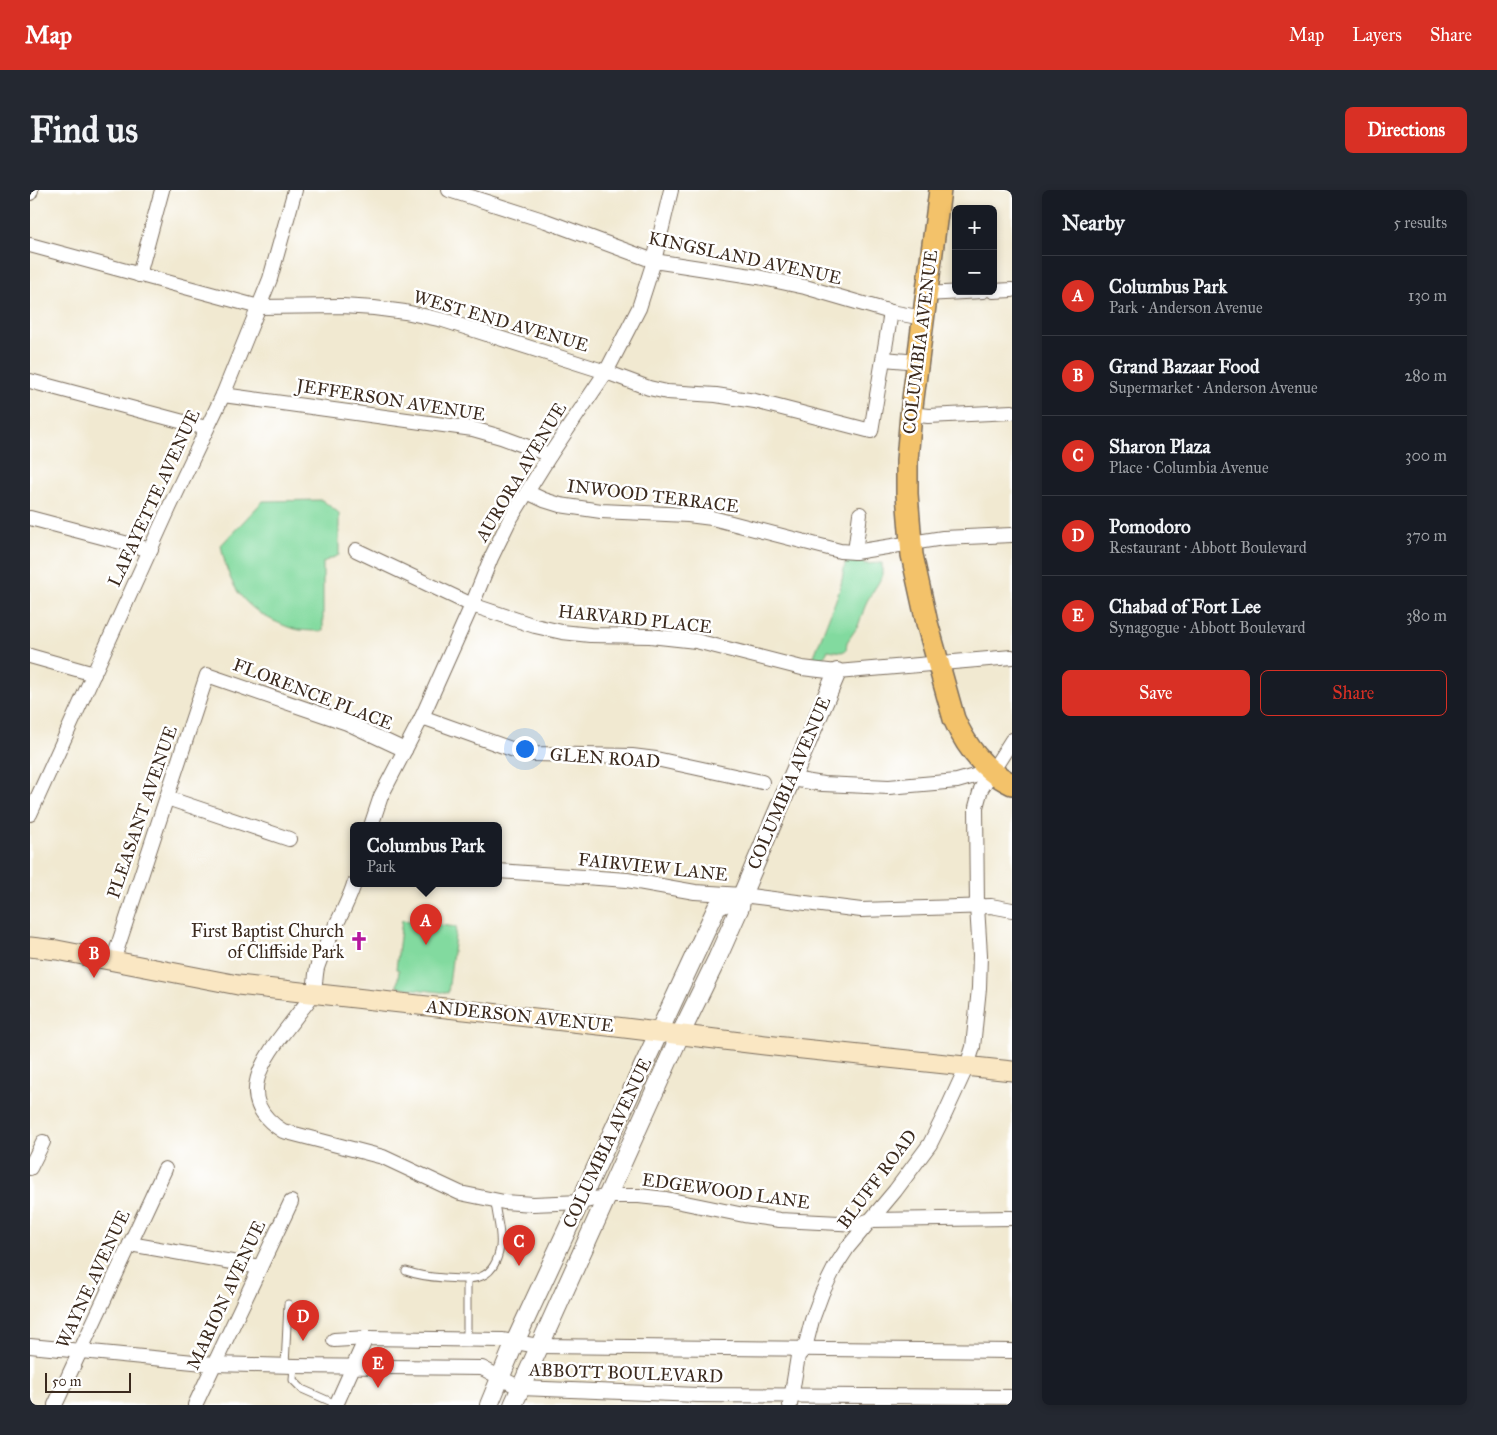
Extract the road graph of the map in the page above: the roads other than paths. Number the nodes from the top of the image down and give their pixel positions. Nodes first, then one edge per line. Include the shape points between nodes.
1 (162, 190) edge
2 (295, 190) edge
3 (449, 190) edge
4 (671, 190) edge
5 (940, 190) edge
6 (30, 245) edge
7 (654, 261) junction
8 (139, 275) junction
9 (1012, 290) edge
10 (997, 291) edge
11 (952, 293) edge
12 (925, 294) junction
13 (260, 307) junction
14 (891, 312) junction
15 (923, 318) junction
16 (884, 359) junction
17 (918, 362) junction
18 (606, 372) junction
19 (30, 381) edge
20 (223, 395) junction
21 (1012, 412) edge
22 (911, 414) junction
23 (206, 428) junction
24 (550, 455) junction
25 (527, 492) junction
26 (860, 514) dead end
27 (30, 518) edge
28 (1012, 535) edge
29 (910, 543) junction
30 (151, 550) junction
31 (356, 550) dead end
32 (855, 552) junction
33 (472, 605) junction
34 (30, 656) edge
35 (1012, 657) edge
36 (938, 662) junction
37 (837, 672) junction
38 (94, 674) junction
39 (207, 675) joint
40 (422, 716) junction
41 (1012, 740) edge
42 (405, 750) junction
43 (992, 771) junction
44 (792, 779) junction
45 (762, 782) dead end
46 (1012, 784) edge
47 (35, 791) edge
48 (167, 798) junction
49 (30, 814) edge
50 (372, 822) edge
51 (289, 839) dead end
52 (502, 871) edge
53 (353, 887) edge
54 (742, 895) junction
55 (977, 906) junction
56 (1012, 910) edge
57 (30, 947) edge
58 (112, 961) junction
59 (313, 994) junction
60 (659, 1032) junction
61 (680, 1035) junction
62 (967, 1066) junction
63 (1012, 1071) edge
64 (43, 1142) dead end
65 (30, 1168) edge
66 (165, 1169) dead end
67 (608, 1196) junction
68 (495, 1201) junction
69 (291, 1202) dead end
70 (581, 1202) junction
71 (1012, 1218) edge
72 (871, 1220) junction
73 (130, 1244) junction
74 (260, 1267) junction
75 (406, 1271) dead end
76 (467, 1279) junction
77 (288, 1304) dead end
78 (366, 1338) junction
79 (334, 1340) dead end
80 (467, 1340) junction
81 (515, 1342) junction
82 (30, 1346) edge
83 (539, 1346) junction
84 (805, 1348) junction
85 (80, 1351) junction
86 (1012, 1351) edge
87 (214, 1364) junction
88 (290, 1366) junction
89 (354, 1366) junction
90 (500, 1378) junction
91 (520, 1388) junction
92 (1012, 1397) edge
93 (791, 1400) edge
94 (336, 1404) edge
95 (55, 1405) edge
96 (195, 1405) edge
97 (489, 1405) edge
98 (513, 1405) edge

1 - 8 street
2 - 13 street, LAFAYETTE AVENUE
3 - 7 street, KINGSLAND AVENUE
4 - 7 street, AURORA AVENUE
5 - 12 main road, COLUMBIA AVENUE
6 - 8 street, WEST END AVENUE
7 - 14 street, KINGSLAND AVENUE via 805,287
7 - 18 street, AURORA AVENUE via 639,308
8 - 13 street, WEST END AVENUE
9 - 10 street
11 - 12 street
12 - 15 main road, COLUMBIA AVENUE
13 - 18 street, WEST END AVENUE via 342,306 405,312 466,326
13 - 20 street, LAFAYETTE AVENUE
14 - 15 street, KINGSLAND AVENUE
14 - 16 street
15 - 17 main road, COLUMBIA AVENUE
16 - 17 street
16 - 18 street, WEST END AVENUE via 871,431 755,401 649,388
17 - 22 main road, COLUMBIA AVENUE
18 - 24 street, AURORA AVENUE
19 - 23 street
20 - 23 street, LAFAYETTE AVENUE
20 - 24 street, JEFFERSON AVENUE via 473,430
21 - 22 street
22 - 29 main road, COLUMBIA AVENUE via 907,460
23 - 30 street, LAFAYETTE AVENUE
24 - 25 street, AURORA AVENUE
25 - 32 street, INWOOD TERRACE via 544,500 601,511 712,518
25 - 33 street, AURORA AVENUE via 509,521
26 - 32 street
27 - 30 street
28 - 29 street, INWOOD TERRACE
29 - 32 street, INWOOD TERRACE
29 - 36 main road, COLUMBIA AVENUE
30 - 38 street, LAFAYETTE AVENUE
31 - 33 street, HARVARD PLACE
33 - 37 street, HARVARD PLACE via 562,632 696,641 802,668
33 - 40 street, AURORA AVENUE
34 - 38 street
35 - 36 street, HARVARD PLACE
36 - 37 street, HARVARD PLACE
36 - 43 main road, COLUMBIA AVENUE via 961,734
37 - 44 street, COLUMBIA AVENUE
38 - 47 street, LAFAYETTE AVENUE
39 - 42 street, FLORENCE PLACE via 347,723
39 - 48 street, PLEASANT AVENUE
40 - 42 street, AURORA AVENUE
40 - 45 street, GLEN ROAD via 517,751 656,759
41 - 43 street, BLUFF ROAD
42 - 50 street, AURORA AVENUE via 381,796
43 - 44 street via 957,781 889,787
43 - 46 main road
43 - 55 street, BLUFF ROAD via 981,789 976,807
44 - 54 street, COLUMBIA AVENUE
47 - 49 street, LAFAYETTE AVENUE
48 - 51 street
48 - 58 street, PLEASANT AVENUE
52 - 54 street, FAIRVIEW LANE via 627,880 695,892
53 - 59 street via 317,968
54 - 55 street, FAIRVIEW LANE via 861,910
54 - 60 street, COLUMBIA AVENUE via 717,907
54 - 61 street, COLUMBIA AVENUE via 740,907
55 - 56 street, FAIRVIEW LANE
55 - 62 street, BLUFF ROAD via 979,988 973,1047
57 - 58 main road, ANDERSON AVENUE
58 - 59 main road, ANDERSON AVENUE via 238,985
59 - 60 main road, ANDERSON AVENUE
59 - 68 street, EDGEWOOD LANE via 258,1073 255,1094 264,1115 283,1131 383,1158 460,1193
60 - 61 main road, ANDERSON AVENUE
60 - 70 street, COLUMBIA AVENUE
61 - 62 main road, ANDERSON AVENUE
61 - 67 street, COLUMBIA AVENUE
62 - 63 main road, ANDERSON AVENUE
62 - 72 street, BLUFF ROAD via 930,1144
64 - 65 street
66 - 73 street, WAYNE AVENUE
67 - 70 street, EDGEWOOD LANE
67 - 72 street, EDGEWOOD LANE via 666,1199 780,1220 859,1224
67 - 83 street, COLUMBIA AVENUE
68 - 70 street, EDGEWOOD LANE via 533,1204
68 - 76 lane via 500,1236 498,1253 488,1272
69 - 74 street, MARION AVENUE
70 - 81 street, COLUMBIA AVENUE
71 - 72 street, EDGEWOOD LANE
72 - 84 street, BLUFF ROAD via 848,1247 822,1292
73 - 74 street
73 - 85 street, WAYNE AVENUE
74 - 87 street, MARION AVENUE
75 - 76 lane via 418,1276
76 - 80 lane
77 - 88 lane
78 - 79 street, ABBOTT BOULEVARD
78 - 80 street, ABBOTT BOULEVARD
78 - 89 street
80 - 81 street, ABBOTT BOULEVARD
81 - 83 street, ABBOTT BOULEVARD
81 - 90 street, COLUMBIA AVENUE
82 - 85 street, ABBOTT BOULEVARD
83 - 84 street, ABBOTT BOULEVARD
83 - 91 street, COLUMBIA AVENUE
84 - 86 street, ABBOTT BOULEVARD
84 - 93 street, BLUFF ROAD via 798,1356
85 - 87 street, ABBOTT BOULEVARD
85 - 95 street, WAYNE AVENUE
87 - 88 street, ABBOTT BOULEVARD
87 - 96 street, MARION AVENUE
88 - 89 street, ABBOTT BOULEVARD
88 - 94 lane via 293,1380 302,1388
89 - 90 street, ABBOTT BOULEVARD via 482,1368
89 - 94 street
90 - 91 street, ABBOTT BOULEVARD
90 - 97 street, COLUMBIA AVENUE
91 - 93 street, ABBOTT BOULEVARD
91 - 98 street, COLUMBIA AVENUE
92 - 93 street, ABBOTT BOULEVARD

